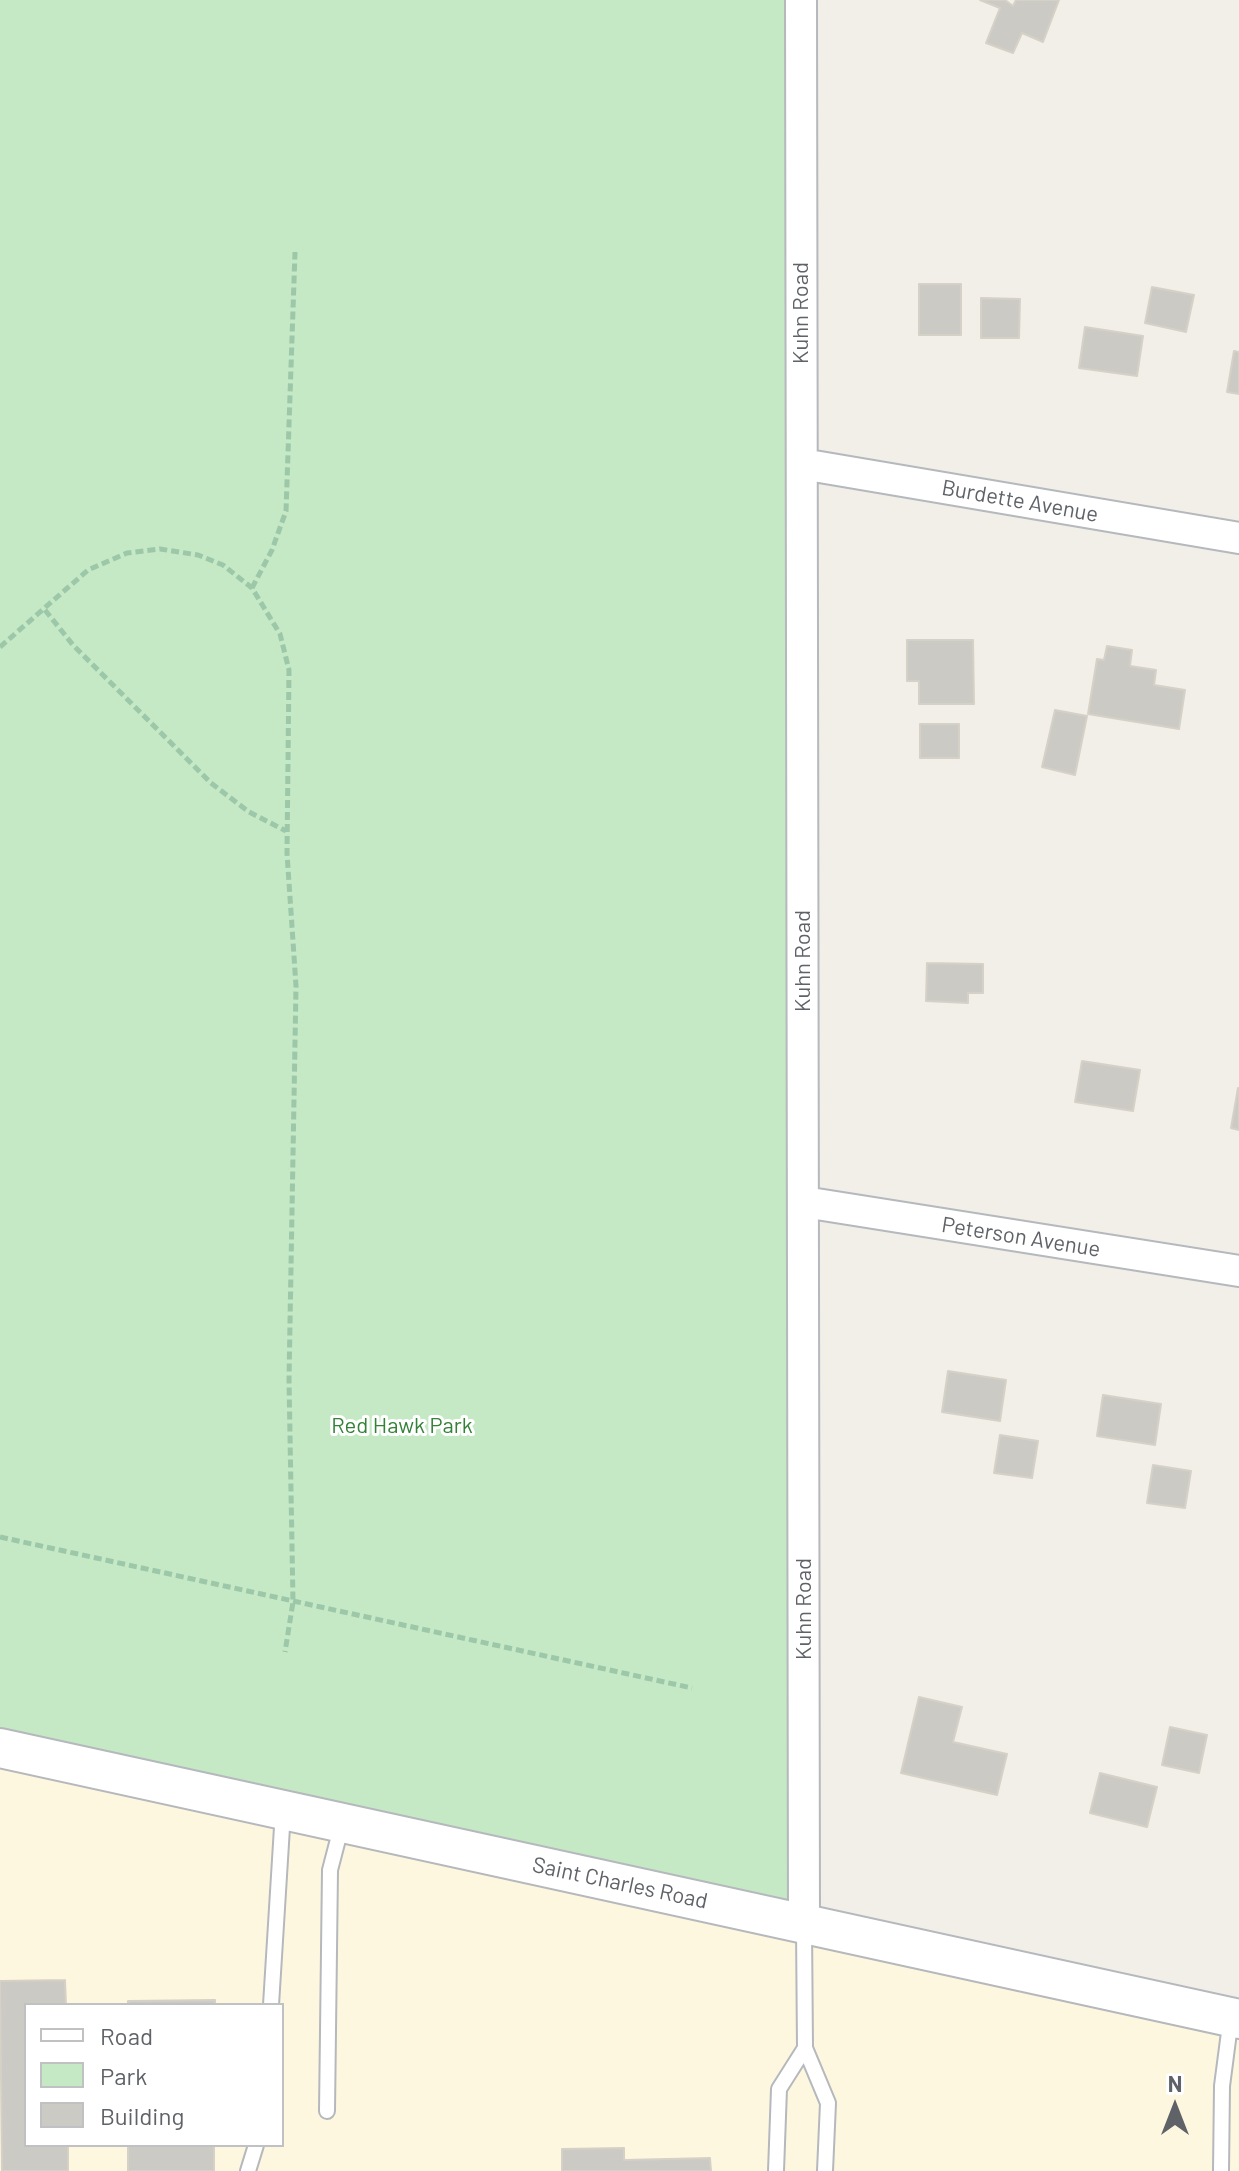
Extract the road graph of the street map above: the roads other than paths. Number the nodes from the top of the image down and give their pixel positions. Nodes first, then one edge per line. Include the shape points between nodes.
1 (801, 0) edge
2 (802, 464) junction
3 (1239, 538) edge
4 (804, 1202) junction
5 (1239, 1271) edge
6 (0, 1748) edge
7 (283, 1811) junction
8 (342, 1824) junction
9 (804, 1923) junction
10 (271, 2003) edge
11 (1235, 2018) edge
12 (805, 2048) junction
13 (327, 2111) dead end
14 (255, 2147) edge
15 (248, 2171) edge
16 (776, 2171) edge
17 (825, 2171) edge
18 (1221, 2171) edge

1 - 2 street, Kuhn Road
2 - 3 street, Burdette Avenue
2 - 4 street, Kuhn Road
4 - 5 street, Peterson Avenue
4 - 9 street, Kuhn Road
6 - 7 street, Saint Charles Road
7 - 8 street, Saint Charles Road
7 - 10 lane
8 - 9 street, Saint Charles Road
8 - 13 lane via 330,1870
9 - 11 street, Saint Charles Road
9 - 12 lane
11 - 18 lane via 1222,2086
12 - 16 lane via 779,2089
12 - 17 lane via 828,2103
14 - 15 lane

